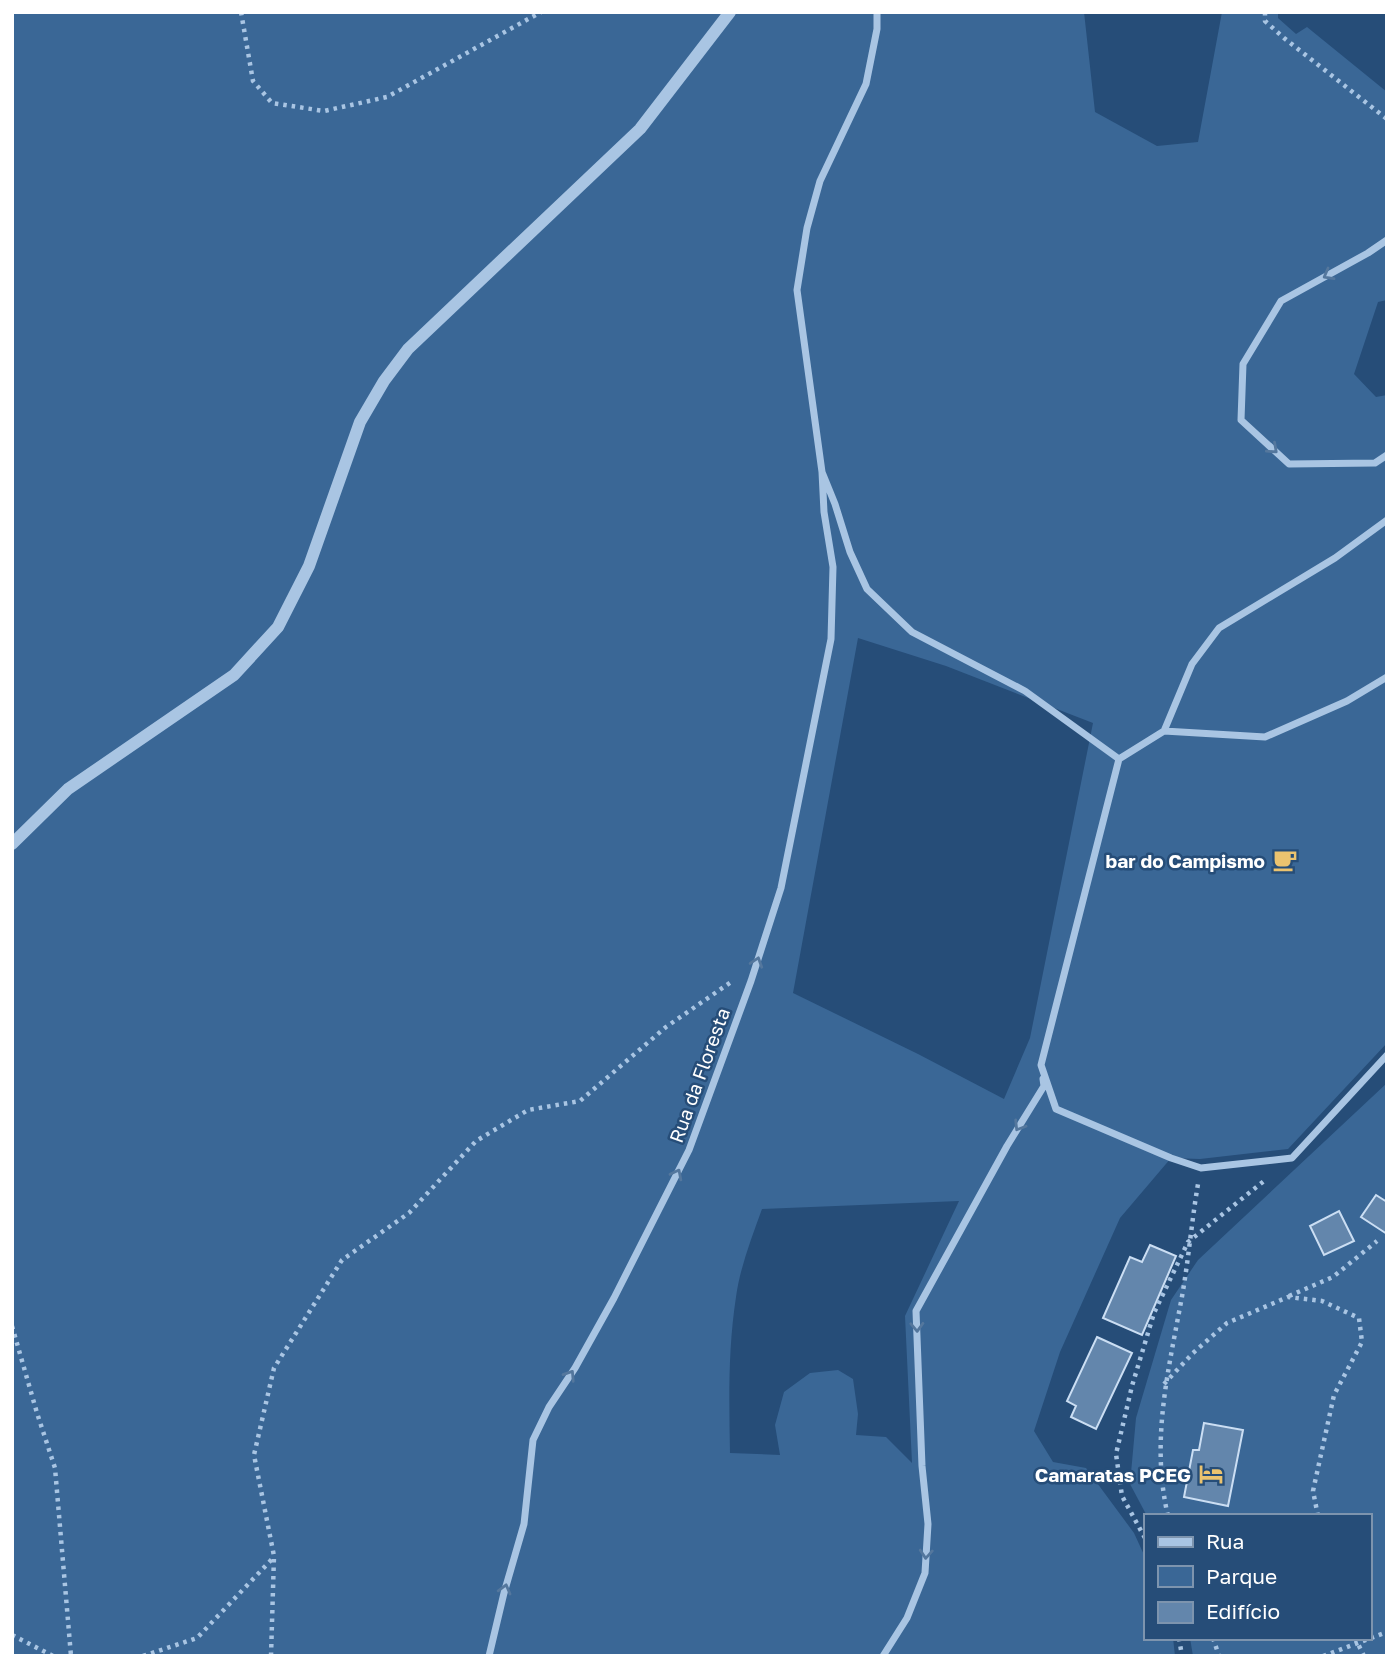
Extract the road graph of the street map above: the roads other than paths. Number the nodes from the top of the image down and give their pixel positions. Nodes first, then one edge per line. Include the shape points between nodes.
1 (730, 12) edge
2 (877, 12) edge
3 (1387, 240) edge
4 (1387, 455) edge
5 (822, 472) junction
6 (1387, 520) edge
7 (1387, 677) edge
8 (1164, 730) junction
9 (1119, 759) junction
10 (12, 844) edge
11 (1387, 1055) edge
12 (1041, 1065) junction
13 (489, 1656) edge
14 (883, 1656) edge

1 - 10 street via 640,129 408,349 384,381 360,422 309,566 278,627 234,675 68,789
2 - 5 street via 866,84 820,181 797,290
3 -> 4 street via 1281,301 1243,364 1241,421 1289,464 1375,463
5 - 9 street via 867,589 912,632 1025,691
13 -> 5 street, Rua da Floresta via 524,1524 533,1440 614,1298 689,1150 781,888 831,639 833,567
6 - 8 street via 1335,558 1219,628 1192,664
7 - 8 street via 1347,701 1265,737
8 - 9 street
9 - 12 street
11 - 12 street via 1292,1158 1201,1168 1056,1109
12 -> 14 street via 1044,1086 916,1311 928,1524 925,1573 907,1618

